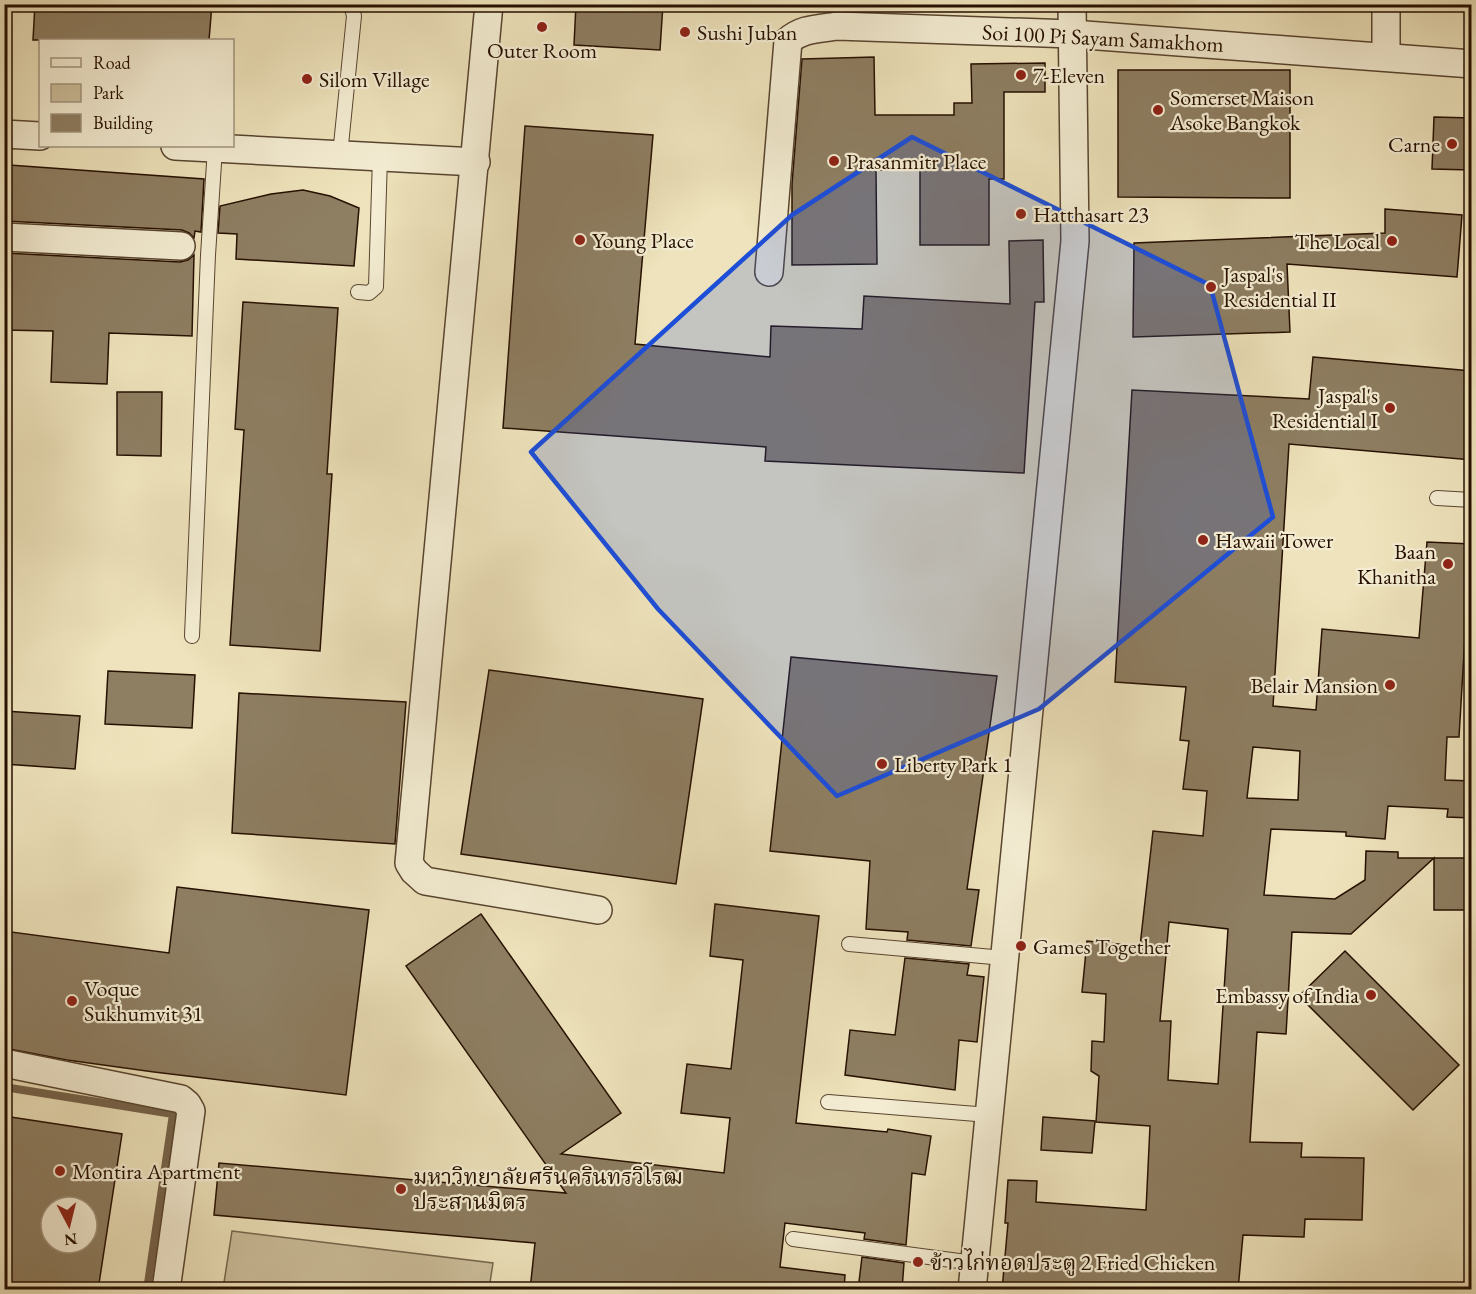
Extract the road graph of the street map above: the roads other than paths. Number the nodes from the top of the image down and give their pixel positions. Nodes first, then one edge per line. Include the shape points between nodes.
1 (347, 4) edge
2 (489, 4) edge
3 (1072, 4) edge
4 (1386, 4) edge
5 (836, 15) edge
6 (1072, 34) junction
7 (1386, 56) junction
8 (1472, 64) edge
9 (4, 134) edge
10 (39, 136) edge
11 (195, 147) edge
12 (215, 148) junction
13 (339, 155) junction
14 (380, 157) junction
15 (476, 162) junction
16 (4, 237) edge
17 (181, 246) dead end
18 (769, 272) dead end
19 (358, 292) dead end
20 (1437, 498) dead end
21 (1472, 500) edge
22 (192, 636) dead end
23 (598, 910) dead end
24 (849, 944) dead end
25 (1004, 958) junction
26 (4, 1063) edge
27 (828, 1102) dead end
28 (989, 1115) junction
29 (793, 1239) dead end
30 (974, 1263) junction
31 (166, 1290) edge
32 (972, 1290) edge

1 - 13 lane via 354,16
2 - 15 street
3 - 6 street
4 - 7 street
5 - 6 street, Soi 100 Pi Sayam Samakhom
5 - 18 street, Soi 100 Pi Sayam Samakhom via 788,41
6 - 7 street, Soi 100 Pi Sayam Samakhom
6 - 25 street via 1074,241
7 - 8 street, Soi 100 Pi Sayam Samakhom
9 - 10 street
11 - 12 street
12 - 13 street
12 - 22 lane via 213,282
13 - 14 street
14 - 15 street
14 - 19 lane via 376,287 369,293
15 - 23 street via 409,863 425,881
16 - 17 street
20 - 21 lane
24 - 25 lane
25 - 28 street
26 - 31 street via 181,1099 187,1104 191,1111
27 - 28 lane
28 - 30 street
29 - 30 lane
30 - 32 street

